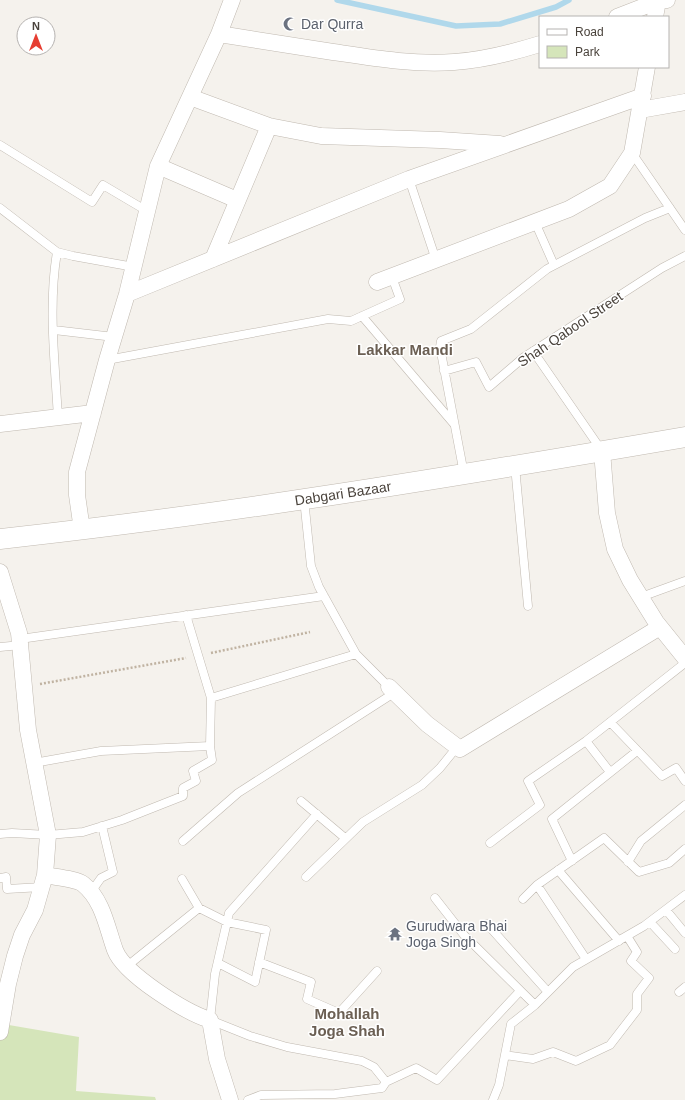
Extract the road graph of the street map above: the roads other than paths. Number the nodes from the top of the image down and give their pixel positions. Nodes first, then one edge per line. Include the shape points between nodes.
1 (232, 0) edge
2 (658, 0) edge
3 (667, 0) edge
4 (619, 16) edge
5 (656, 16) edge
6 (219, 34) junction
7 (539, 44) edge
8 (648, 68) edge
9 (190, 97) junction
10 (685, 102) edge
11 (642, 103) junction
12 (269, 126) junction
13 (506, 144) junction
14 (0, 145) edge
15 (632, 153) junction
16 (158, 166) junction
17 (409, 180) junction
18 (237, 200) junction
19 (0, 208) edge
20 (670, 208) junction
21 (147, 211) junction
22 (535, 222) junction
23 (685, 230) edge
24 (57, 252) junction
25 (685, 256) edge
26 (212, 259) junction
27 (436, 260) junction
28 (554, 265) junction
29 (134, 267) junction
30 (392, 276) junction
31 (377, 282) dead end
32 (127, 294) junction
33 (362, 316) junction
34 (54, 330) junction
35 (114, 337) junction
36 (533, 351) junction
37 (107, 360) junction
38 (444, 370) junction
39 (93, 413) junction
40 (58, 418) junction
41 (0, 424) edge
42 (455, 424) junction
43 (685, 437) edge
44 (602, 451) junction
45 (515, 466) junction
46 (464, 474) junction
47 (304, 498) junction
48 (82, 530) junction
49 (0, 539) edge
50 (0, 572) edge
51 (685, 582) edge
52 (324, 596) junction
53 (641, 597) junction
54 (528, 606) dead end
55 (186, 615) junction
56 (660, 628) junction
57 (20, 642) junction
58 (0, 647) edge
59 (356, 654) junction
60 (685, 658) edge
61 (685, 663) edge
62 (391, 690) junction
63 (211, 698) junction
64 (610, 722) junction
65 (586, 740) junction
66 (210, 746) junction
67 (457, 747) junction
68 (637, 751) junction
69 (34, 763) junction
70 (610, 772) junction
71 (685, 781) edge
72 (301, 801) dead end
73 (685, 805) edge
74 (317, 814) junction
75 (102, 826) junction
76 (0, 834) edge
77 (48, 835) junction
78 (346, 838) junction
79 (183, 841) dead end
80 (490, 843) dead end
81 (685, 849) edge
82 (572, 861) junction
83 (628, 862) junction
84 (558, 870) junction
85 (306, 877) dead end
86 (0, 878) edge
87 (182, 879) dead end
88 (43, 881) junction
89 (537, 885) junction
90 (91, 892) junction
91 (685, 895) edge
92 (435, 898) dead end
93 (524, 899) dead end
94 (199, 908) junction
95 (666, 910) junction
96 (227, 922) junction
97 (650, 922) junction
98 (487, 924) dead end
99 (685, 933) edge
100 (627, 936) junction
101 (619, 941) junction
102 (675, 949) dead end
103 (586, 959) junction
104 (259, 962) junction
105 (218, 963) junction
106 (126, 967) junction
107 (377, 971) dead end
108 (520, 991) junction
109 (548, 992) junction
110 (534, 1005) junction
111 (2, 1012) edge
112 (210, 1020) junction
113 (0, 1032) edge
114 (505, 1055) junction
115 (386, 1082) junction
116 (230, 1100) edge
117 (248, 1100) edge
118 (493, 1100) edge

1 - 6 street
2 - 3 street
2 - 4 street
2 - 5 street
6 - 7 street via 411,62 480,60
6 - 9 street
8 - 11 street
9 - 12 street
9 - 16 street
10 - 11 street
11 - 13 street
11 - 15 street
12 - 13 street via 321,136
12 - 18 street
13 - 17 street
14 - 21 lane via 92,202 102,185
15 - 20 lane
15 - 22 street via 610,186 569,209
16 - 18 street
16 - 21 street
17 - 26 street
17 - 27 lane
18 - 26 street
19 - 24 lane
20 - 23 lane
20 - 28 lane via 645,218
21 - 29 street
22 - 27 street
22 - 28 lane
24 - 29 lane
24 - 34 lane via 54,271
25 - 36 lane, Shah Qabool Street via 662,268
26 - 32 street
27 - 30 street
28 - 38 lane via 471,328 441,341
29 - 32 street
30 - 31 street
30 - 33 lane via 400,299
32 - 35 street
33 - 37 lane via 351,321 328,319
33 - 42 lane
34 - 35 lane
34 - 40 lane
35 - 37 street
36 - 38 lane, Shah Qabool Street via 490,387 476,362
36 - 44 lane
37 - 39 street
38 - 42 lane
39 - 40 street
39 - 48 street via 77,472
40 - 41 street
42 - 46 lane
43 - 44 street, Dabgari Bazaar
44 - 45 street, Dabgari Bazaar
44 - 53 street via 607,513 615,550
45 - 46 street, Dabgari Bazaar
45 - 54 lane
46 - 47 street, Dabgari Bazaar
47 - 48 street, Dabgari Bazaar
47 - 52 lane via 311,566
48 - 49 street, Dabgari Bazaar
50 - 57 street
51 - 53 lane
52 - 55 lane
52 - 59 lane
53 - 56 street
55 - 57 lane
55 - 63 lane
56 - 60 street
56 - 67 street via 460,749
57 - 58 lane
57 - 69 street via 28,730
59 - 62 lane
59 - 63 lane
61 - 64 lane
62 - 67 street via 427,724
62 - 79 lane via 238,793
63 - 66 lane
64 - 65 lane
64 - 68 lane
65 - 70 lane
65 - 80 lane via 528,781 540,805
66 - 69 lane via 102,751
66 - 75 lane via 212,760 193,771 196,781 183,788 183,796
67 - 78 lane via 422,785 363,822
68 - 70 lane
68 - 71 lane via 662,776 676,768
69 - 77 street
70 - 82 lane via 552,819
72 - 74 lane
73 - 83 lane via 641,841
74 - 78 lane
74 - 96 lane via 229,913
75 - 77 lane via 83,832
75 - 90 lane via 113,872 101,878
76 - 77 lane
77 - 88 street
78 - 85 lane
81 - 83 lane via 669,863 639,872
82 - 83 lane via 604,838
82 - 84 lane
84 - 89 lane
84 - 101 lane
86 - 88 lane via 6,878 7,889
87 - 94 lane
88 - 90 street via 82,883
88 - 111 street via 35,910 15,956
89 - 93 lane
89 - 103 lane
90 - 106 street via 108,925 116,951
91 - 95 lane
92 - 108 lane via 464,935
94 - 96 lane
94 - 106 lane
95 - 97 lane
95 - 99 lane
96 - 104 lane via 266,930
96 - 105 lane
97 - 100 lane
97 - 102 lane
98 - 109 lane
100 - 101 lane
100 - 114 lane via 637,952 631,961 649,978 637,994 637,1010 610,1045 576,1061 553,1052 533,1059
101 - 103 lane
103 - 109 lane via 573,967
104 - 105 lane via 255,982
104 - 107 lane via 312,982 307,999 339,1013
105 - 112 lane
106 - 112 street via 170,999
108 - 110 lane
108 - 115 lane via 437,1080 416,1068
109 - 110 lane
110 - 114 lane via 511,1024
111 - 113 street
112 - 115 lane via 287,1047 362,1061 374,1067
112 - 116 street via 217,1060
114 - 118 lane
115 - 117 lane via 382,1088 335,1094 261,1095

